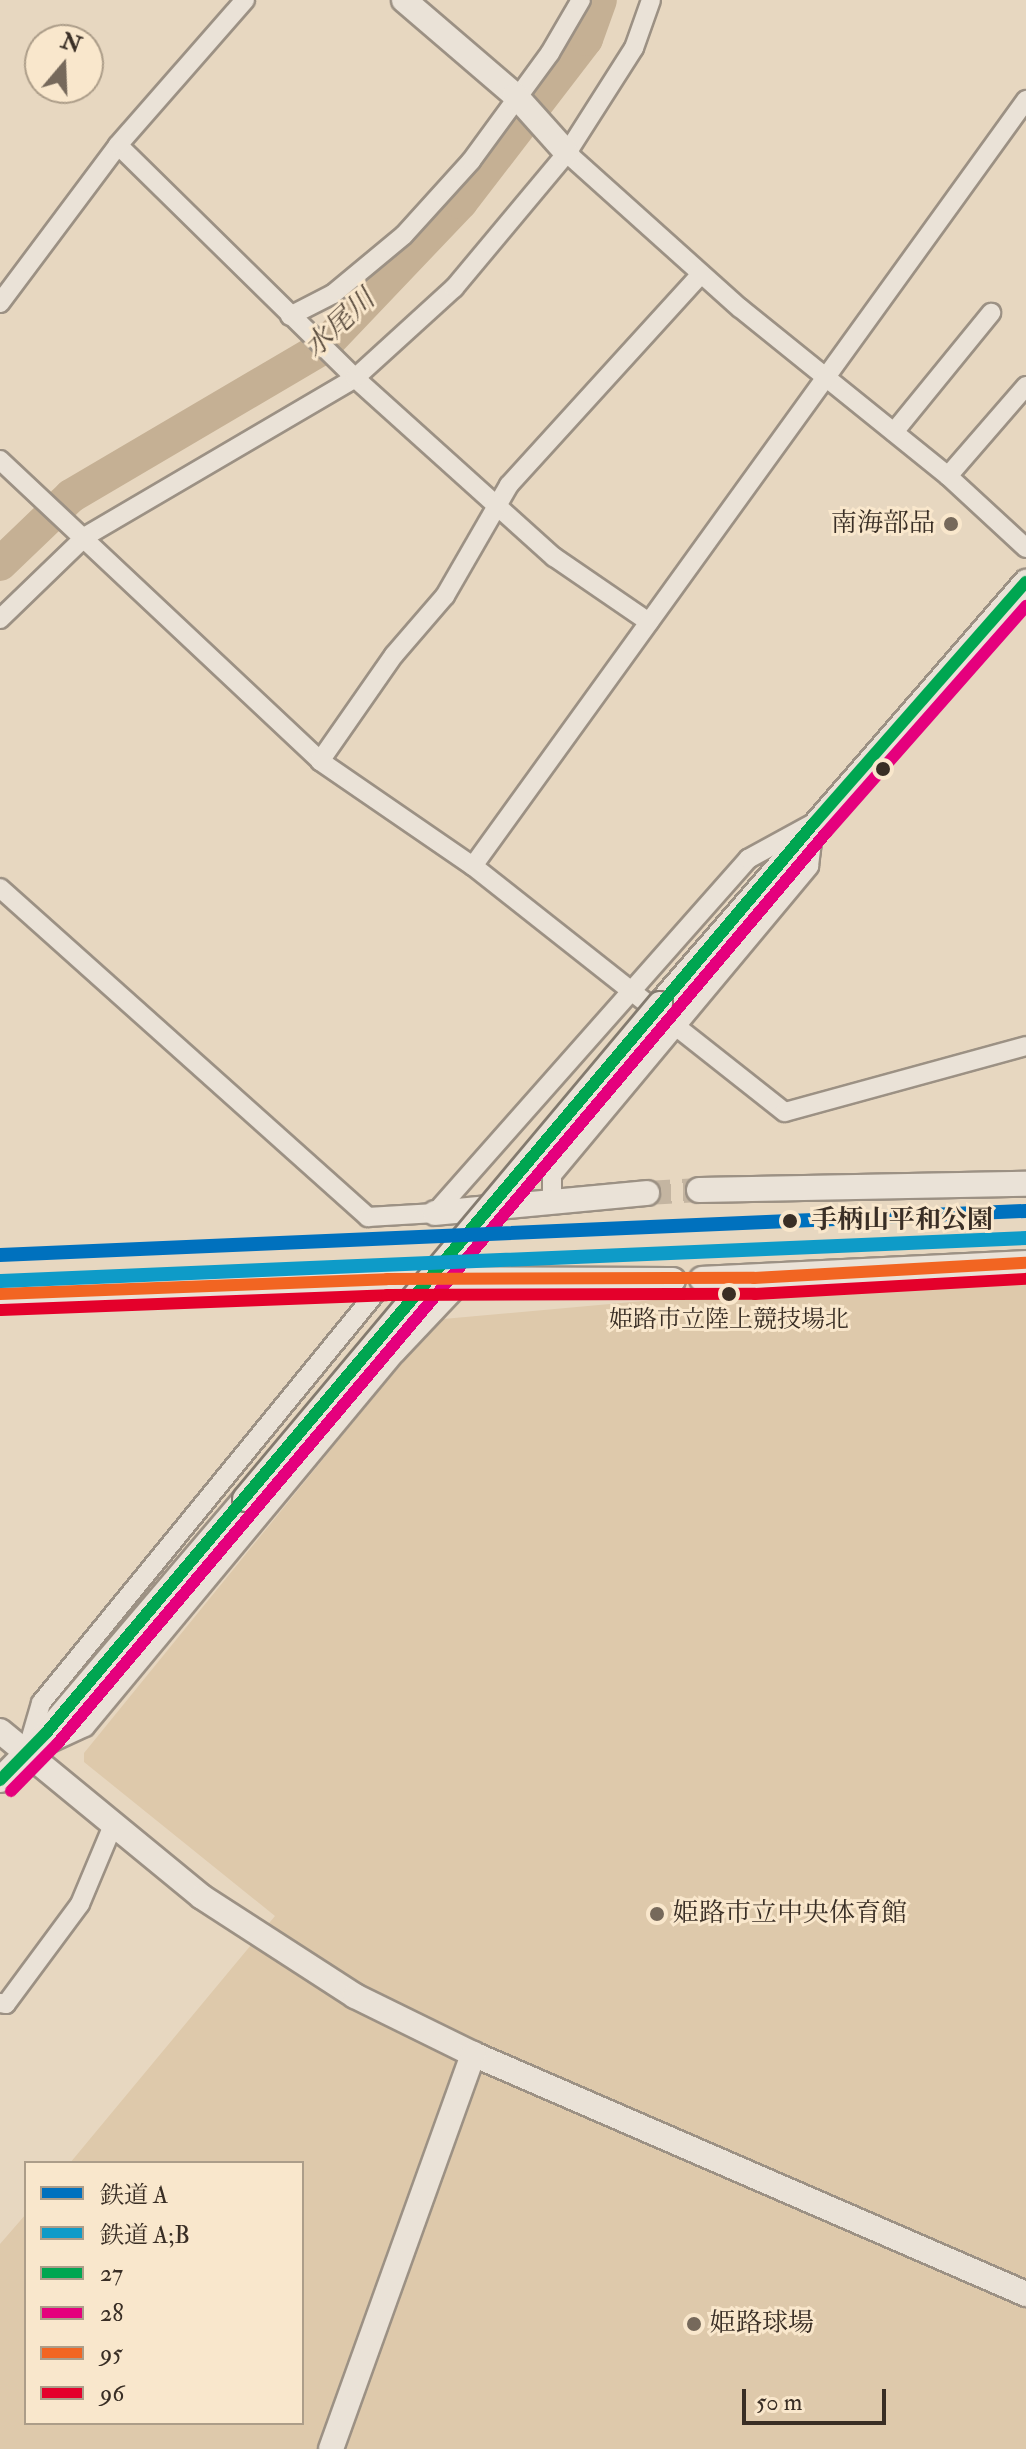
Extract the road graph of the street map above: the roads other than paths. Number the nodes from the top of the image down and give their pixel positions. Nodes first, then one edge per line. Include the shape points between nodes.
1 (245, 0) edge
2 (404, 0) edge
3 (581, 0) edge
4 (651, 0) edge
5 (515, 95) junction
6 (1026, 100) edge
7 (118, 145) junction
8 (567, 153) junction
9 (701, 274) junction
10 (0, 303) edge
11 (991, 313) dead end
12 (290, 316) junction
13 (826, 377) junction
14 (355, 378) junction
15 (1026, 386) edge
16 (894, 432) junction
17 (0, 460) edge
18 (948, 476) junction
19 (496, 504) junction
20 (86, 536) junction
21 (1026, 548) edge
22 (1026, 582) edge
23 (0, 619) edge
24 (649, 622) junction
25 (320, 761) junction
26 (814, 823) junction
27 (473, 866) junction
28 (0, 888) edge
29 (632, 991) junction
30 (675, 1026) junction
31 (1026, 1046) edge
32 (1026, 1184) edge
33 (699, 1190) tunnel mouth
34 (647, 1193) tunnel mouth
35 (552, 1201) junction
36 (435, 1213) junction
37 (1026, 1263) edge
38 (387, 1279) junction
39 (466, 1279) junction
40 (702, 1279) dead end
41 (673, 1280) dead end
42 (0, 1294) edge
43 (0, 1731) edge
44 (26, 1754) junction
45 (0, 1780) edge
46 (113, 1825) junction
47 (0, 2003) edge
48 (473, 2054) junction
49 (1026, 2294) edge
50 (331, 2449) edge

1 - 7 street
2 - 5 street
3 - 5 street via 550,53
4 - 8 street via 634,48
5 - 8 street
5 - 12 street via 471,161 404,235 333,294
6 - 13 street
7 - 10 street
7 - 12 street
8 - 9 street
8 - 14 street via 454,288
9 - 13 street
9 - 19 street
11 - 16 street
12 - 14 street
13 - 16 street
13 - 24 street
14 - 19 street
14 - 20 street
15 - 18 street
16 - 18 street
17 - 20 street
18 - 21 street
19 - 24 street via 554,557
19 - 25 street via 445,596 394,655
20 - 23 street
20 - 25 street
22 - 26 street
24 - 27 street
25 - 27 street
26 - 29 street via 748,859
26 - 30 street via 809,866
26 - 44 street, bridge
27 - 29 street
28 - 36 street via 368,1217
29 - 30 street
29 - 36 street
30 - 31 street via 785,1112
30 - 35 street via 552,1175
32 - 33 street
34 - 35 street
35 - 36 street
37 - 40 street
38 - 39 street
38 - 42 street
38 - 44 street via 41,1703
39 - 41 street
39 - 44 street via 396,1353 85,1727
43 - 44 street
44 - 45 street
44 - 46 street
46 - 47 street via 80,1904 6,2004
46 - 48 street via 202,1897 294,1961
48 - 49 street
48 - 50 street

